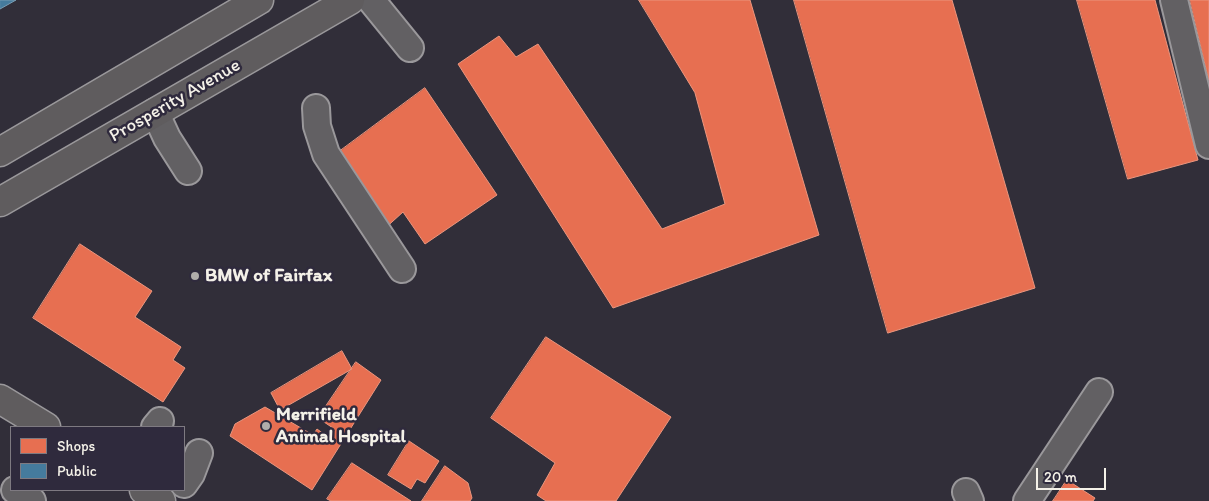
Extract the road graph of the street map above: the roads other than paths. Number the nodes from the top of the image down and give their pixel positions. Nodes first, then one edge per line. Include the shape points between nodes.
1 (259, 0) edge
2 (350, 0) edge
3 (371, 0) edge
4 (1174, 0) edge
5 (410, 48) dead end
6 (316, 108) dead end
7 (155, 112) junction
8 (1209, 145) edge
9 (0, 152) edge
10 (188, 171) dead end
11 (0, 202) edge
12 (402, 269) dead end
13 (0, 384) edge
14 (1099, 392) dead end
15 (0, 399) edge
16 (39, 423) edge
17 (199, 452) dead end
18 (185, 483) edge
19 (17, 491) edge
20 (32, 501) edge
21 (1027, 501) edge

1 - 9 main road
2 - 7 main road, Prosperity Avenue
3 - 5 street
4 - 8 street
6 - 12 street via 317,126 326,154
7 - 10 street
7 - 11 main road, Prosperity Avenue
13 - 16 main road
14 - 21 street
15 - 16 main road
17 - 18 street
19 - 20 street

